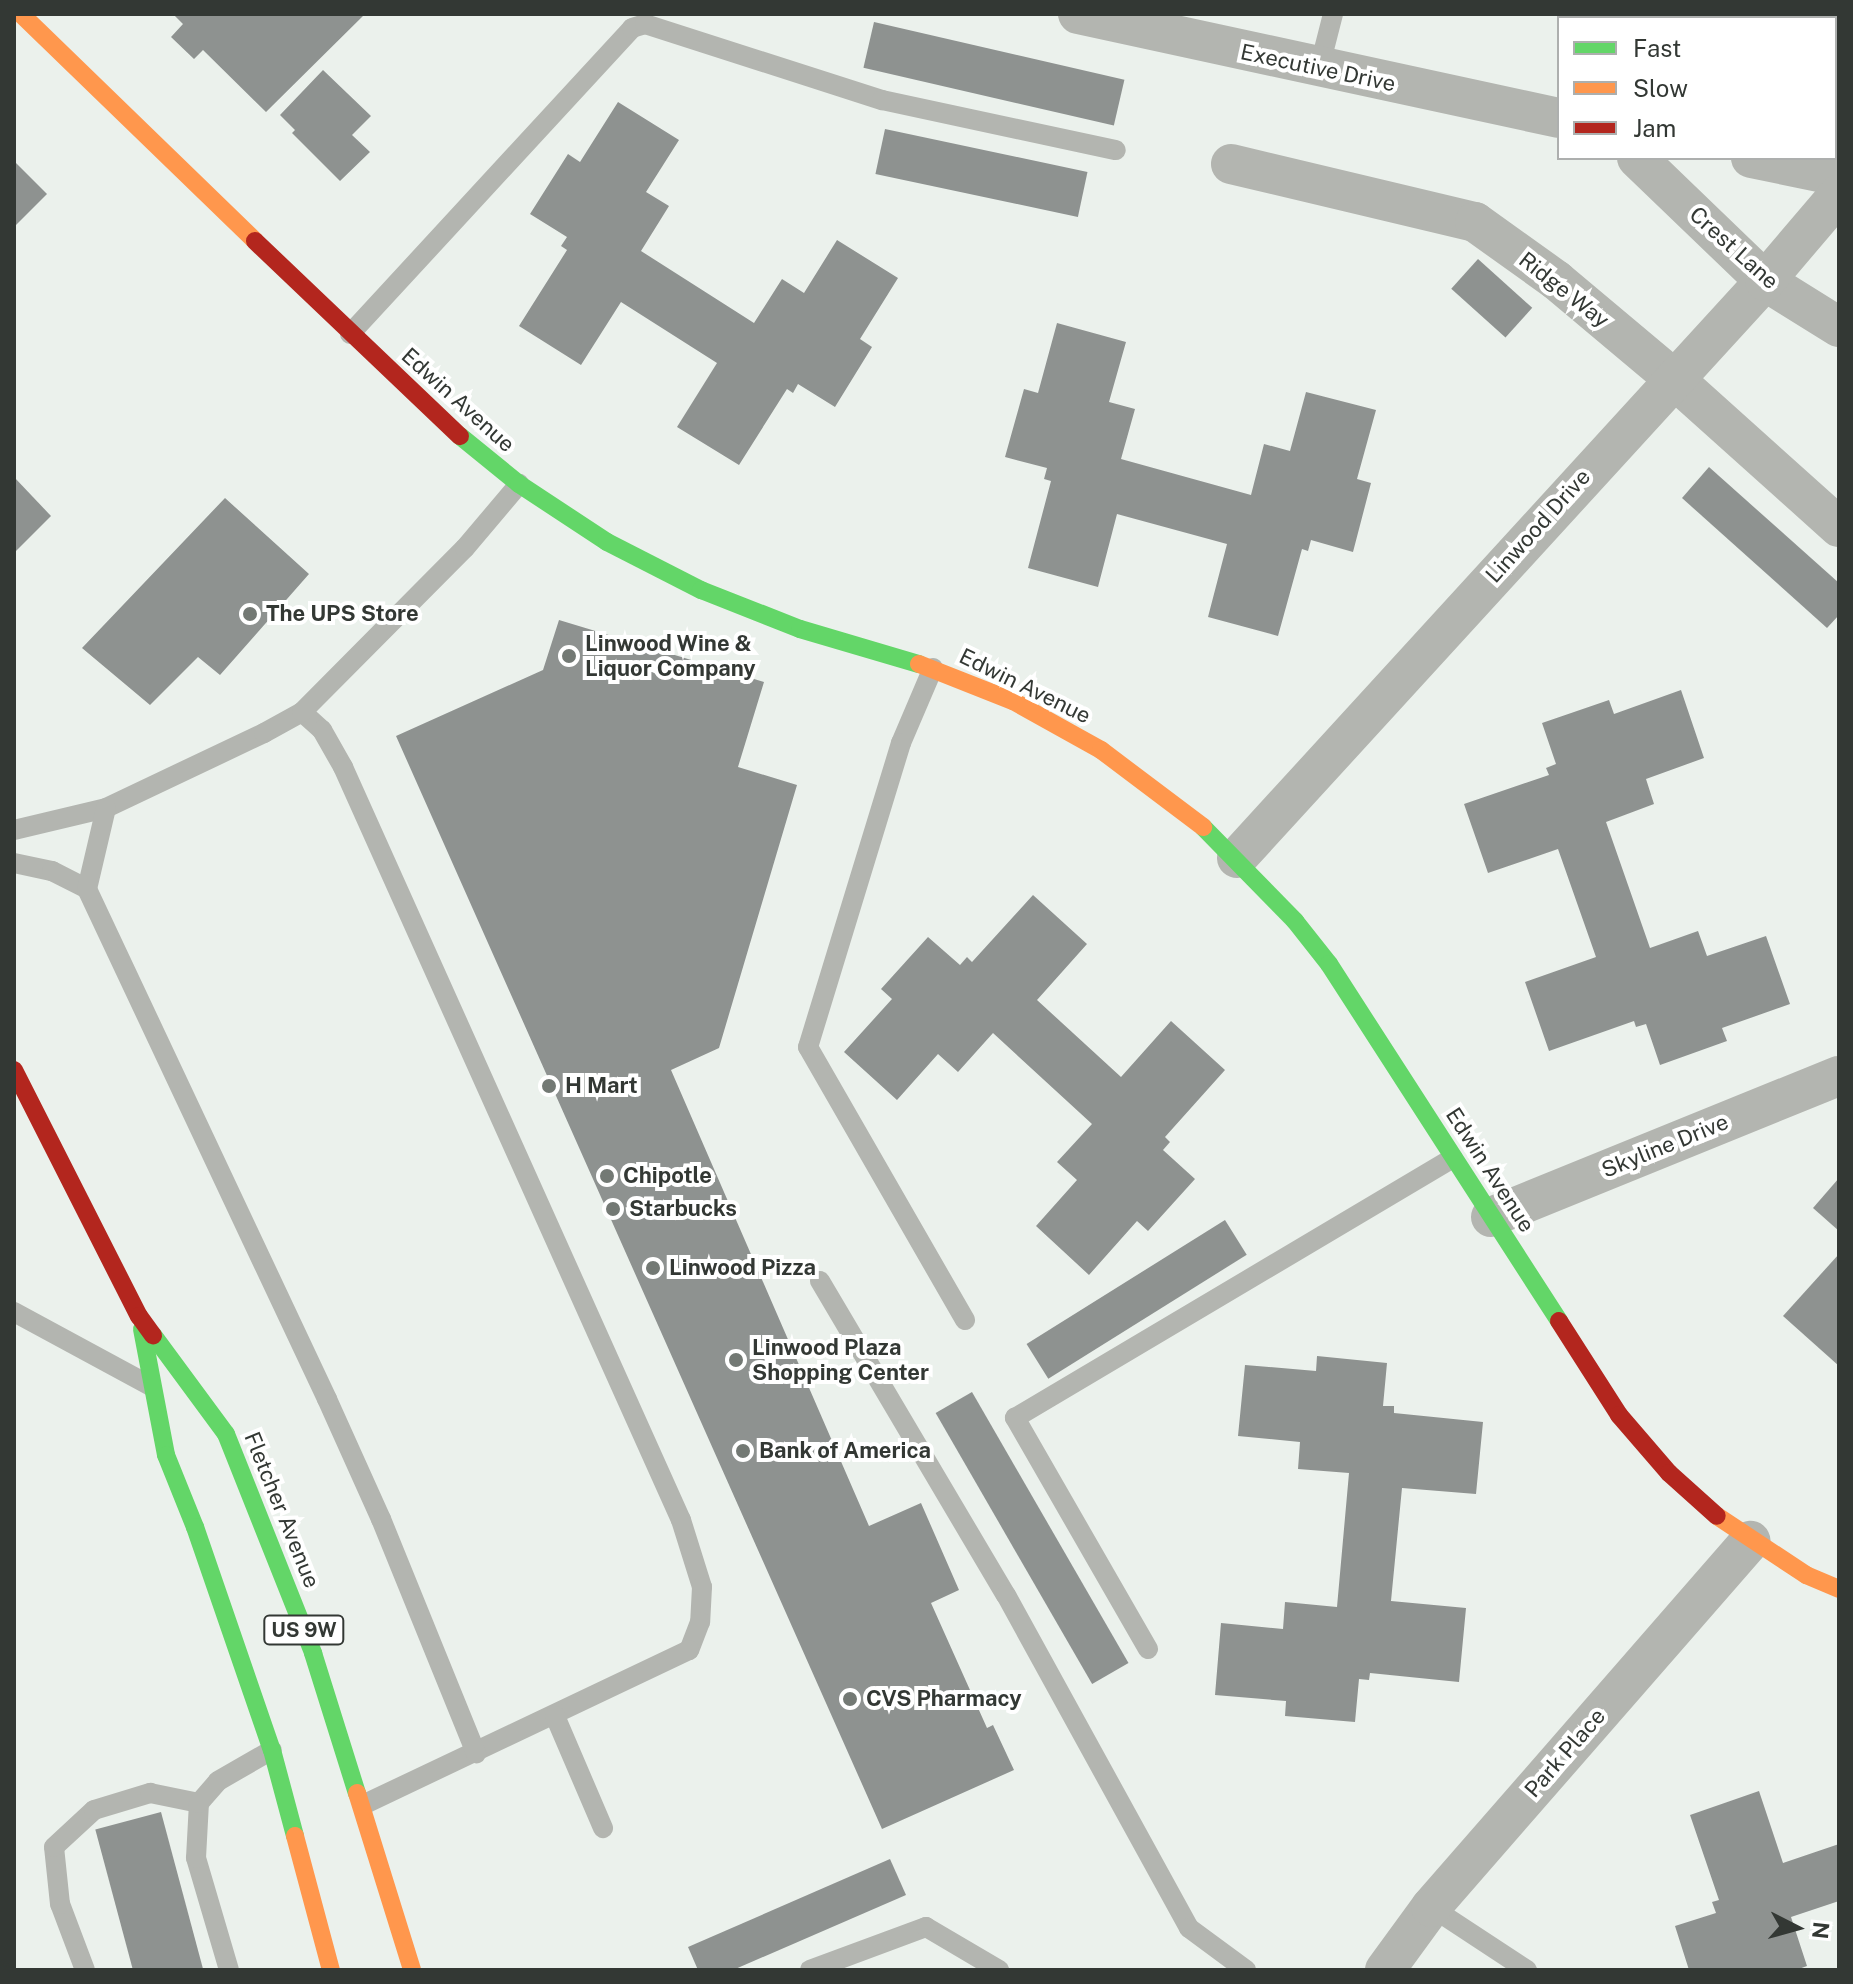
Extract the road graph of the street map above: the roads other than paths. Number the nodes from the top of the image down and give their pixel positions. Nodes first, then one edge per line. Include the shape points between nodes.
1 (21, 14) edge
2 (1078, 14) edge
3 (1333, 14) edge
4 (1319, 69) junction
5 (1557, 118) edge
6 (1116, 150) dead end
7 (1639, 160) edge
8 (1761, 160) edge
9 (1231, 164) dead end
10 (1839, 176) edge
11 (1839, 194) edge
12 (1765, 281) junction
13 (1839, 327) edge
14 (350, 334) junction
15 (1674, 379) junction
16 (519, 484) junction
17 (1839, 527) edge
18 (933, 668) junction
19 (302, 712) junction
20 (106, 808) junction
21 (14, 830) edge
22 (1237, 858) junction
23 (14, 863) edge
24 (87, 889) junction
25 (14, 1070) edge
26 (1839, 1076) edge
27 (1453, 1158) junction
28 (1491, 1217) junction
29 (820, 1281) dead end
30 (14, 1312) edge
31 (139, 1316) junction
32 (965, 1320) dead end
33 (153, 1387) junction
34 (1750, 1541) junction
35 (1839, 1589) edge
36 (1148, 1649) dead end
37 (555, 1716) junction
38 (272, 1750) junction
39 (476, 1753) junction
40 (199, 1803) junction
41 (363, 1805) junction
42 (603, 1828) dead end
43 (1431, 1907) junction
44 (85, 1970) edge
45 (229, 1970) edge
46 (331, 1970) edge
47 (412, 1970) edge
48 (810, 1970) edge
49 (999, 1970) edge
50 (1246, 1970) edge
51 (1385, 1970) edge
52 (1527, 1970) edge

1 - 14 main road, Edwin Avenue
2 - 4 street, Executive Drive
3 - 4 lane
4 - 5 street, Executive Drive
6 - 14 lane via 882,100 645,24 632,28
7 - 12 street, Crest Lane
8 - 10 street
9 - 15 street, Ridge Way via 1475,222 1556,280
11 - 12 street, Linwood Drive
12 - 13 street, Crest Lane
12 - 15 street, Linwood Drive
14 - 16 main road, Edwin Avenue via 437,417
15 - 17 street, Ridge Way
15 - 22 street, Linwood Drive
16 - 18 main road, Edwin Avenue via 607,542 701,590 800,629
16 - 19 lane via 465,548
18 - 22 main road, Edwin Avenue via 1013,701 1101,750 1183,809
18 - 32 lane via 901,743 808,1047
19 - 20 lane
19 - 37 lane via 322,730 343,767 681,1520 702,1587 700,1622 689,1650
20 - 21 lane
20 - 24 lane
22 - 27 main road, Edwin Avenue via 1329,964
23 - 24 lane via 52,871
24 - 39 lane via 302,1342
25 - 31 main road, Fletcher Avenue / US 9W
26 - 28 street, Skyline Drive
27 - 28 main road, Edwin Avenue
27 - 36 lane via 1015,1418
28 - 34 main road, Edwin Avenue via 1619,1415 1669,1473
29 - 50 lane via 1006,1595 1189,1928
30 - 33 lane
31 - 33 main road, Fletcher Avenue / US 9W
31 - 41 main road, Fletcher Avenue / US 9W via 226,1434 313,1653
33 - 38 main road, Fletcher Avenue / US 9W via 166,1455
34 - 35 main road, Edwin Avenue
34 - 43 street, Park Place
37 - 39 lane
37 - 42 lane
38 - 40 lane via 218,1781
38 - 46 main road, Fletcher Avenue / US 9W
39 - 41 lane
40 - 44 lane via 150,1793 94,1810 54,1847 60,1904
40 - 45 lane via 196,1858
41 - 47 main road, Fletcher Avenue / US 9W
43 - 51 street, Park Place
43 - 52 lane
48 - 49 lane via 926,1927

